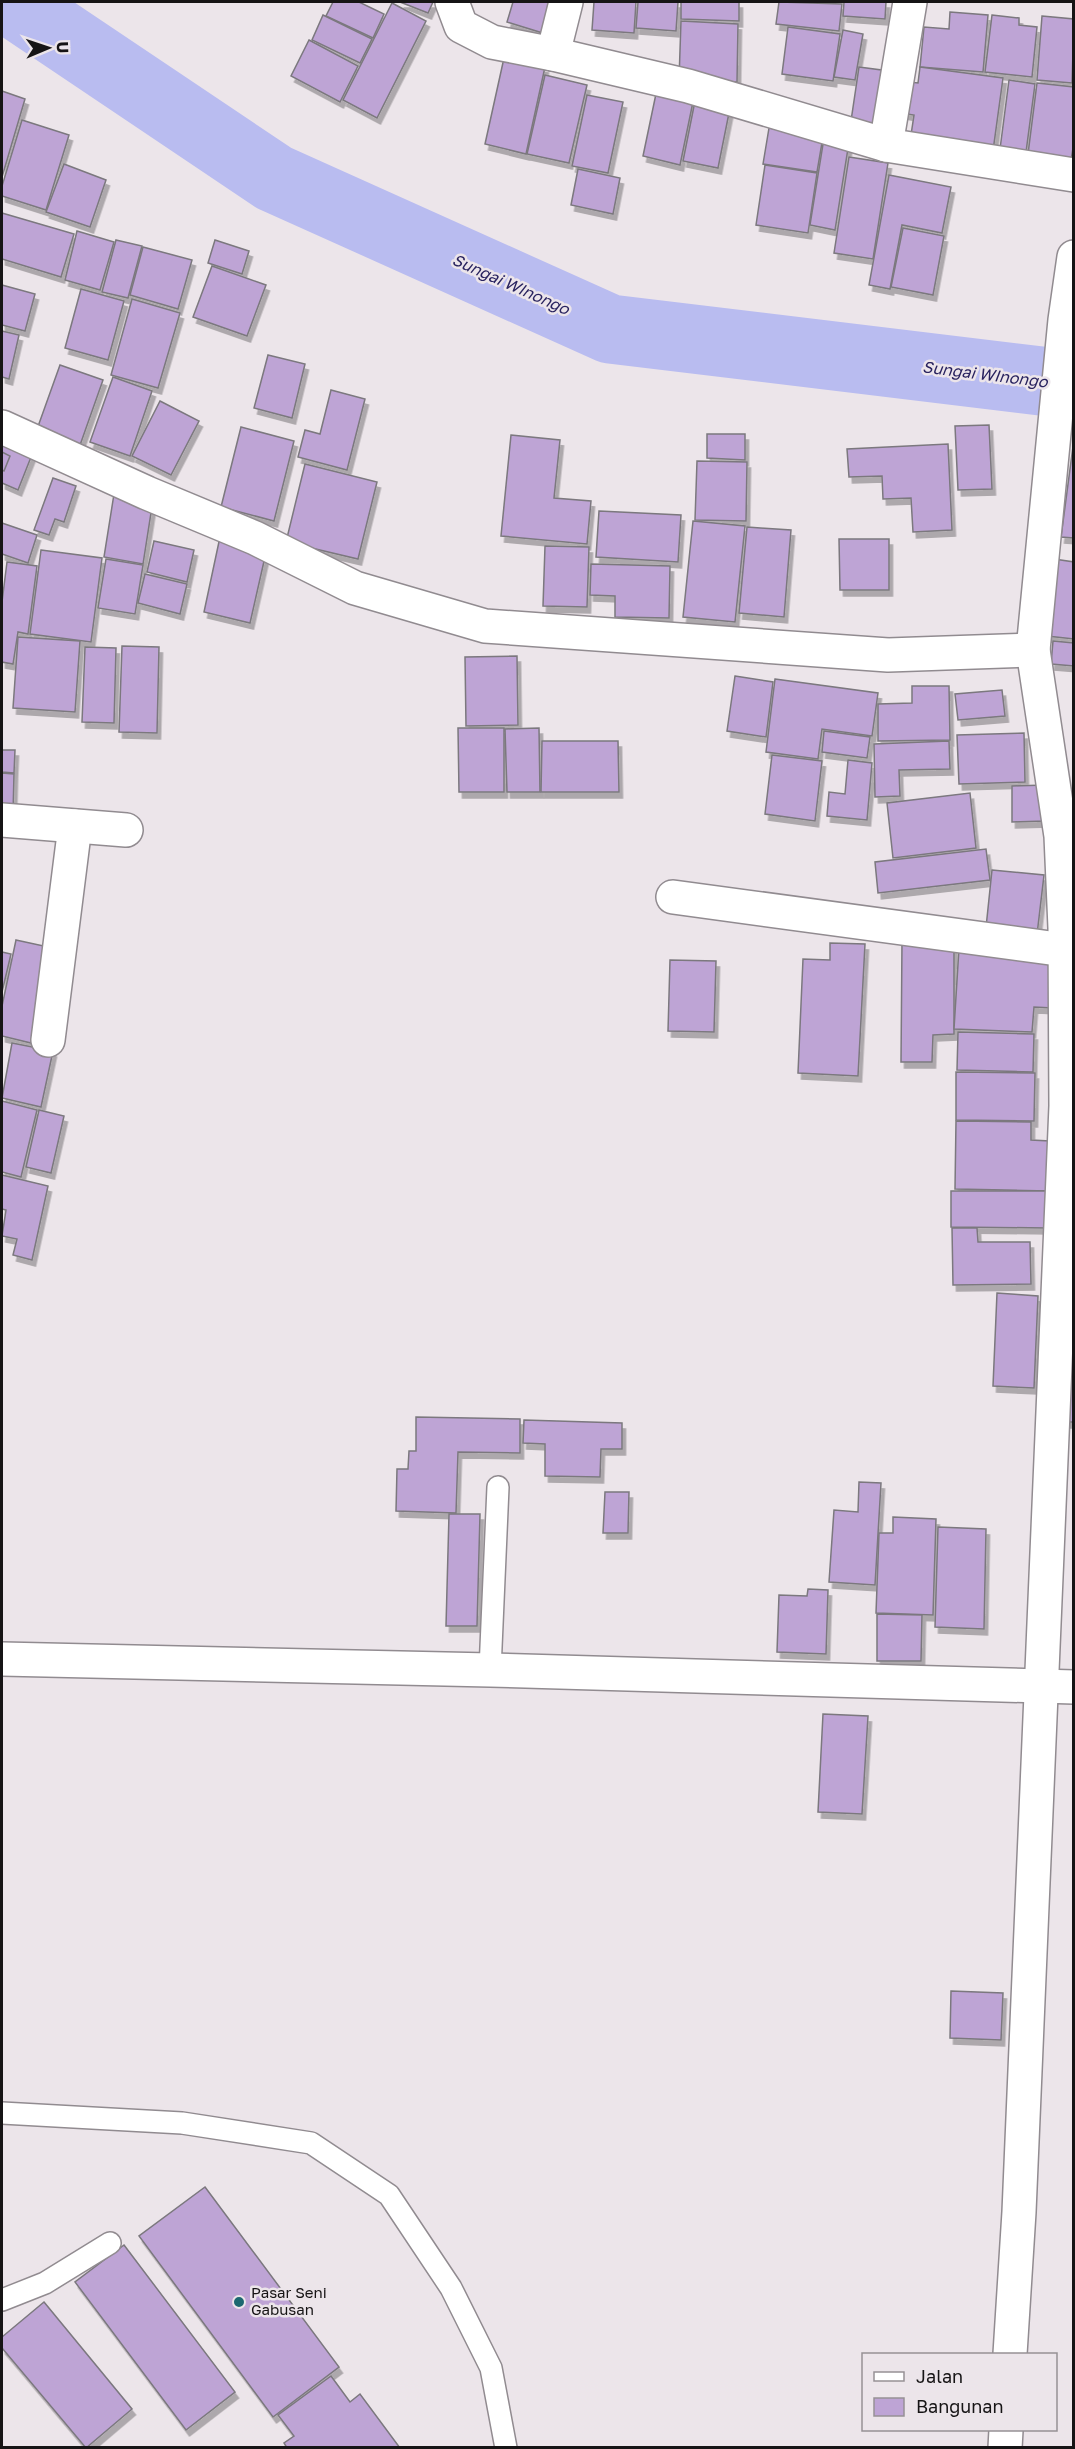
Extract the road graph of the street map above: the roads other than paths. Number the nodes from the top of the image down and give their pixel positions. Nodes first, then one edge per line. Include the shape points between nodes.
1 (452, 2) edge
2 (566, 2) edge
3 (910, 2) edge
4 (553, 54) junction
5 (886, 145) junction
6 (1074, 174) edge
7 (1074, 257) edge
8 (2, 427) edge
9 (1033, 650) junction
10 (2, 820) edge
11 (75, 826) junction
12 (126, 830) dead end
13 (673, 897) dead end
14 (1068, 935) edge
15 (48, 1040) dead end
16 (498, 1487) dead end
17 (2, 1659) edge
18 (490, 1670) junction
19 (1040, 1686) junction
20 (1074, 1687) edge
21 (2, 2112) edge
22 (110, 2243) dead end
23 (2, 2300) edge
24 (1010, 2353) edge
25 (1006, 2431) edge
26 (506, 2448) edge
27 (1005, 2448) edge

1 - 4 street via 461,26 475,35
2 - 4 street
3 - 5 street
4 - 5 street via 688,86
5 - 6 street
7 - 9 street
8 - 9 street via 255,538 355,588 484,626 888,655
9 - 14 street via 1059,825
10 - 11 street
11 - 12 street
11 - 15 street
13 - 14 street
14 - 19 street via 1066,1106
16 - 18 lane
17 - 18 street
18 - 19 street
19 - 20 street
19 - 24 street
21 - 26 lane via 183,2123 310,2143 389,2195 451,2288 491,2368
22 - 23 lane via 45,2283
25 - 27 street

